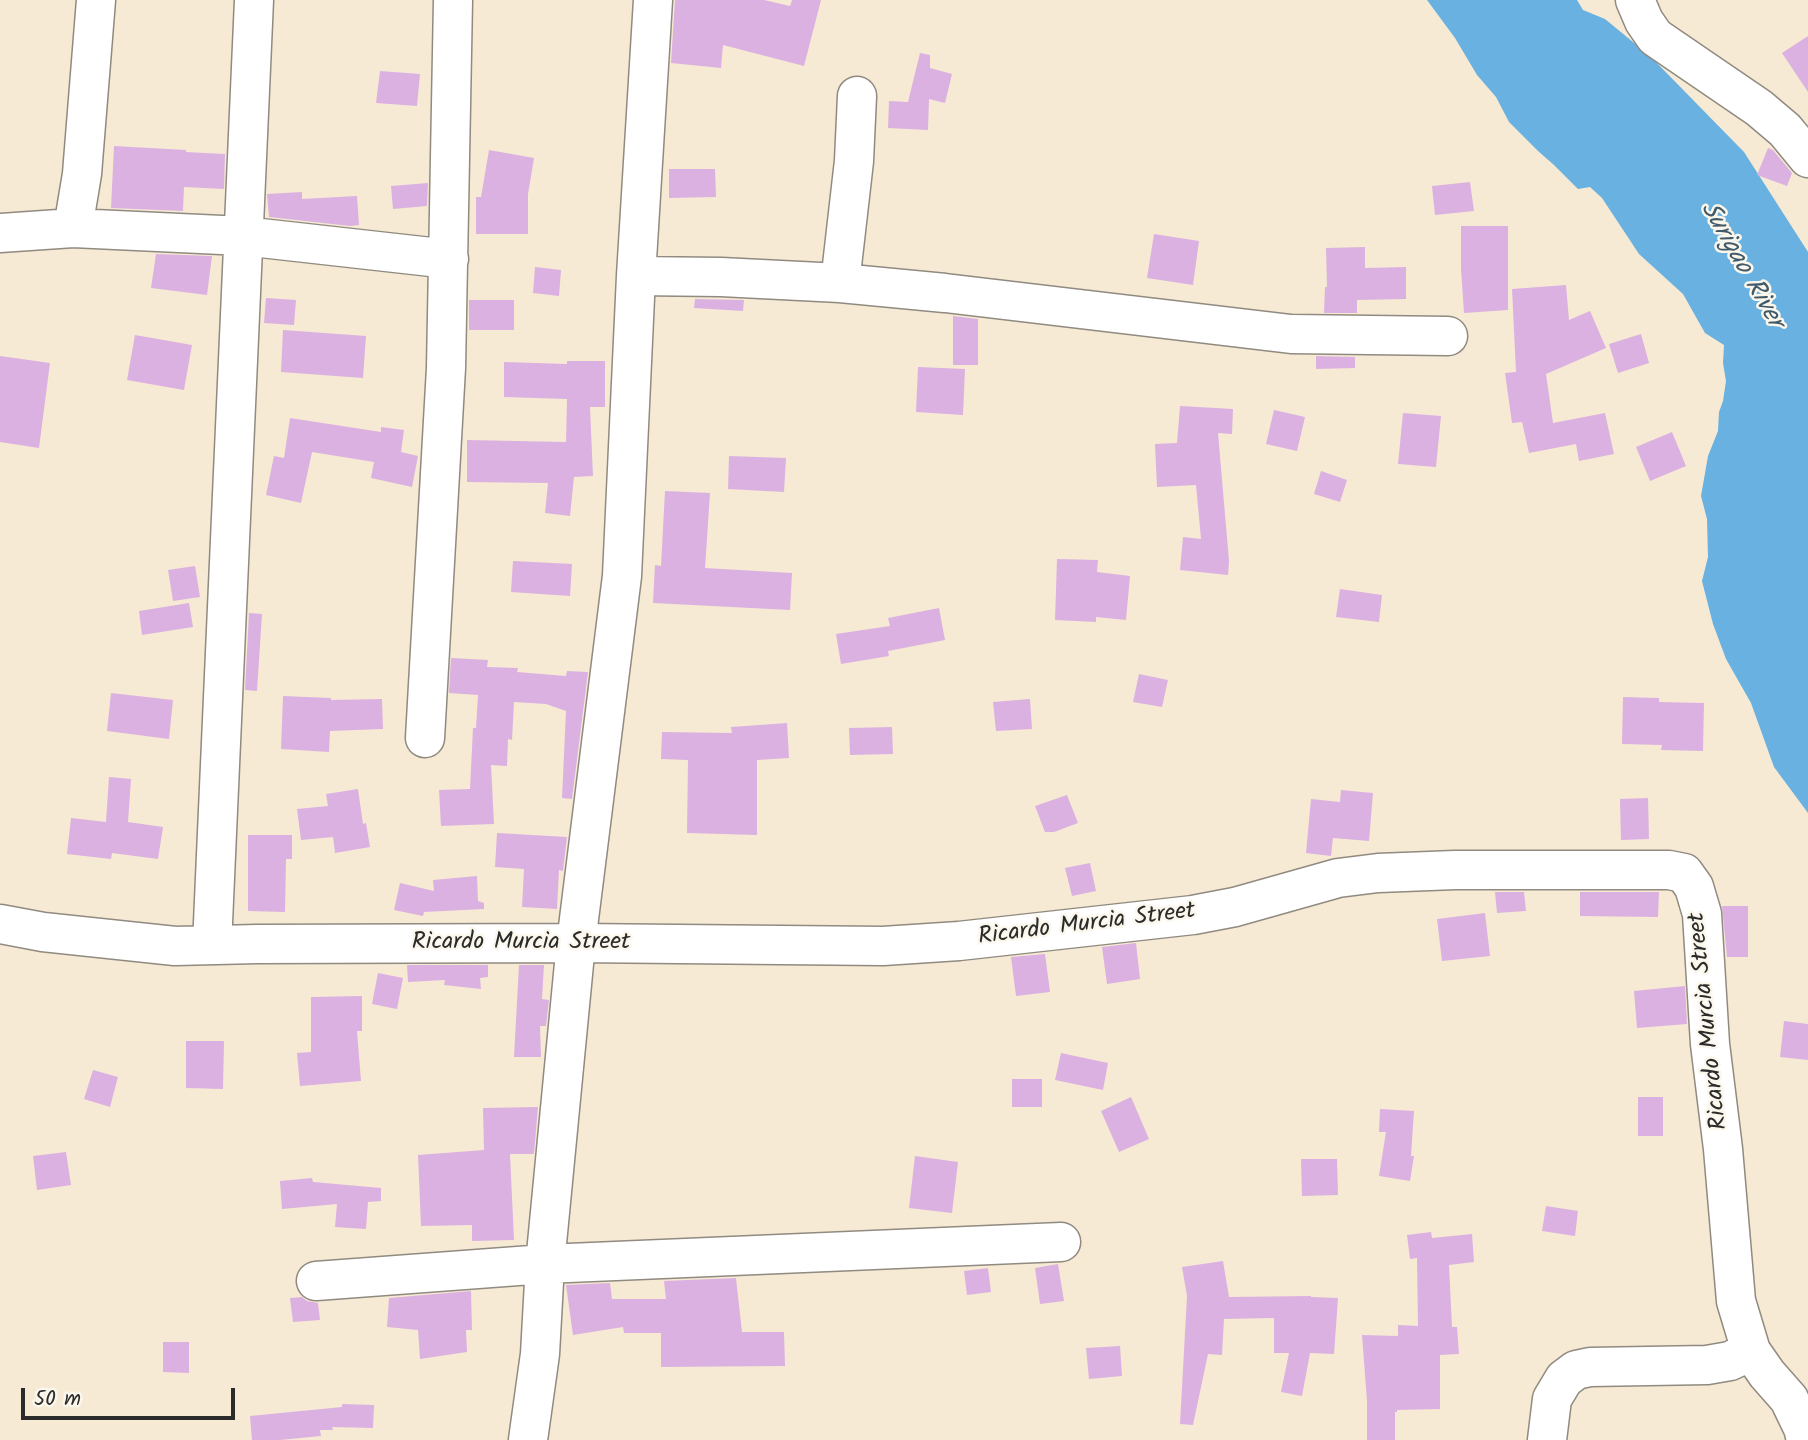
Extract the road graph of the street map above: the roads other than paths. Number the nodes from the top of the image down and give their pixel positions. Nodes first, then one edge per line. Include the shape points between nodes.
1 (96, 0) edge
2 (254, 0) edge
3 (453, 0) edge
4 (653, 0) edge
5 (1635, 1) edge
6 (857, 96) dead end
7 (1808, 158) edge
8 (73, 228) junction
9 (0, 233) edge
10 (243, 236) junction
11 (449, 259) junction
12 (636, 276) junction
13 (839, 284) junction
14 (1448, 336) dead end
15 (425, 738) dead end
16 (0, 924) edge
17 (576, 943) junction
18 (212, 945) junction
19 (1061, 1242) dead end
20 (545, 1264) junction
21 (316, 1281) dead end
22 (1751, 1351) junction
23 (528, 1440) edge
24 (1547, 1440) edge
25 (1806, 1440) edge

1 - 8 street via 82,174
2 - 10 street
3 - 11 street
4 - 12 street
5 - 7 street via 1655,37 1759,108
6 - 13 street
8 - 9 street
8 - 10 street
10 - 11 street
10 - 18 street
11 - 15 street
12 - 13 street
12 - 17 street via 622,576
13 - 14 street via 1291,334
16 - 18 street, Ricardo Murcia Street via 175,946
17 - 18 street, Ricardo Murcia Street
17 - 20 street
17 - 22 street, Ricardo Murcia Street via 883,946 1193,915 1338,878 1378,873 1684,873 1694,887 1702,914 1736,1301
19 - 20 street
20 - 21 street
20 - 23 street via 540,1354
22 - 24 street via 1707,1365 1576,1370 1564,1379 1552,1399
22 - 25 street via 1789,1399

